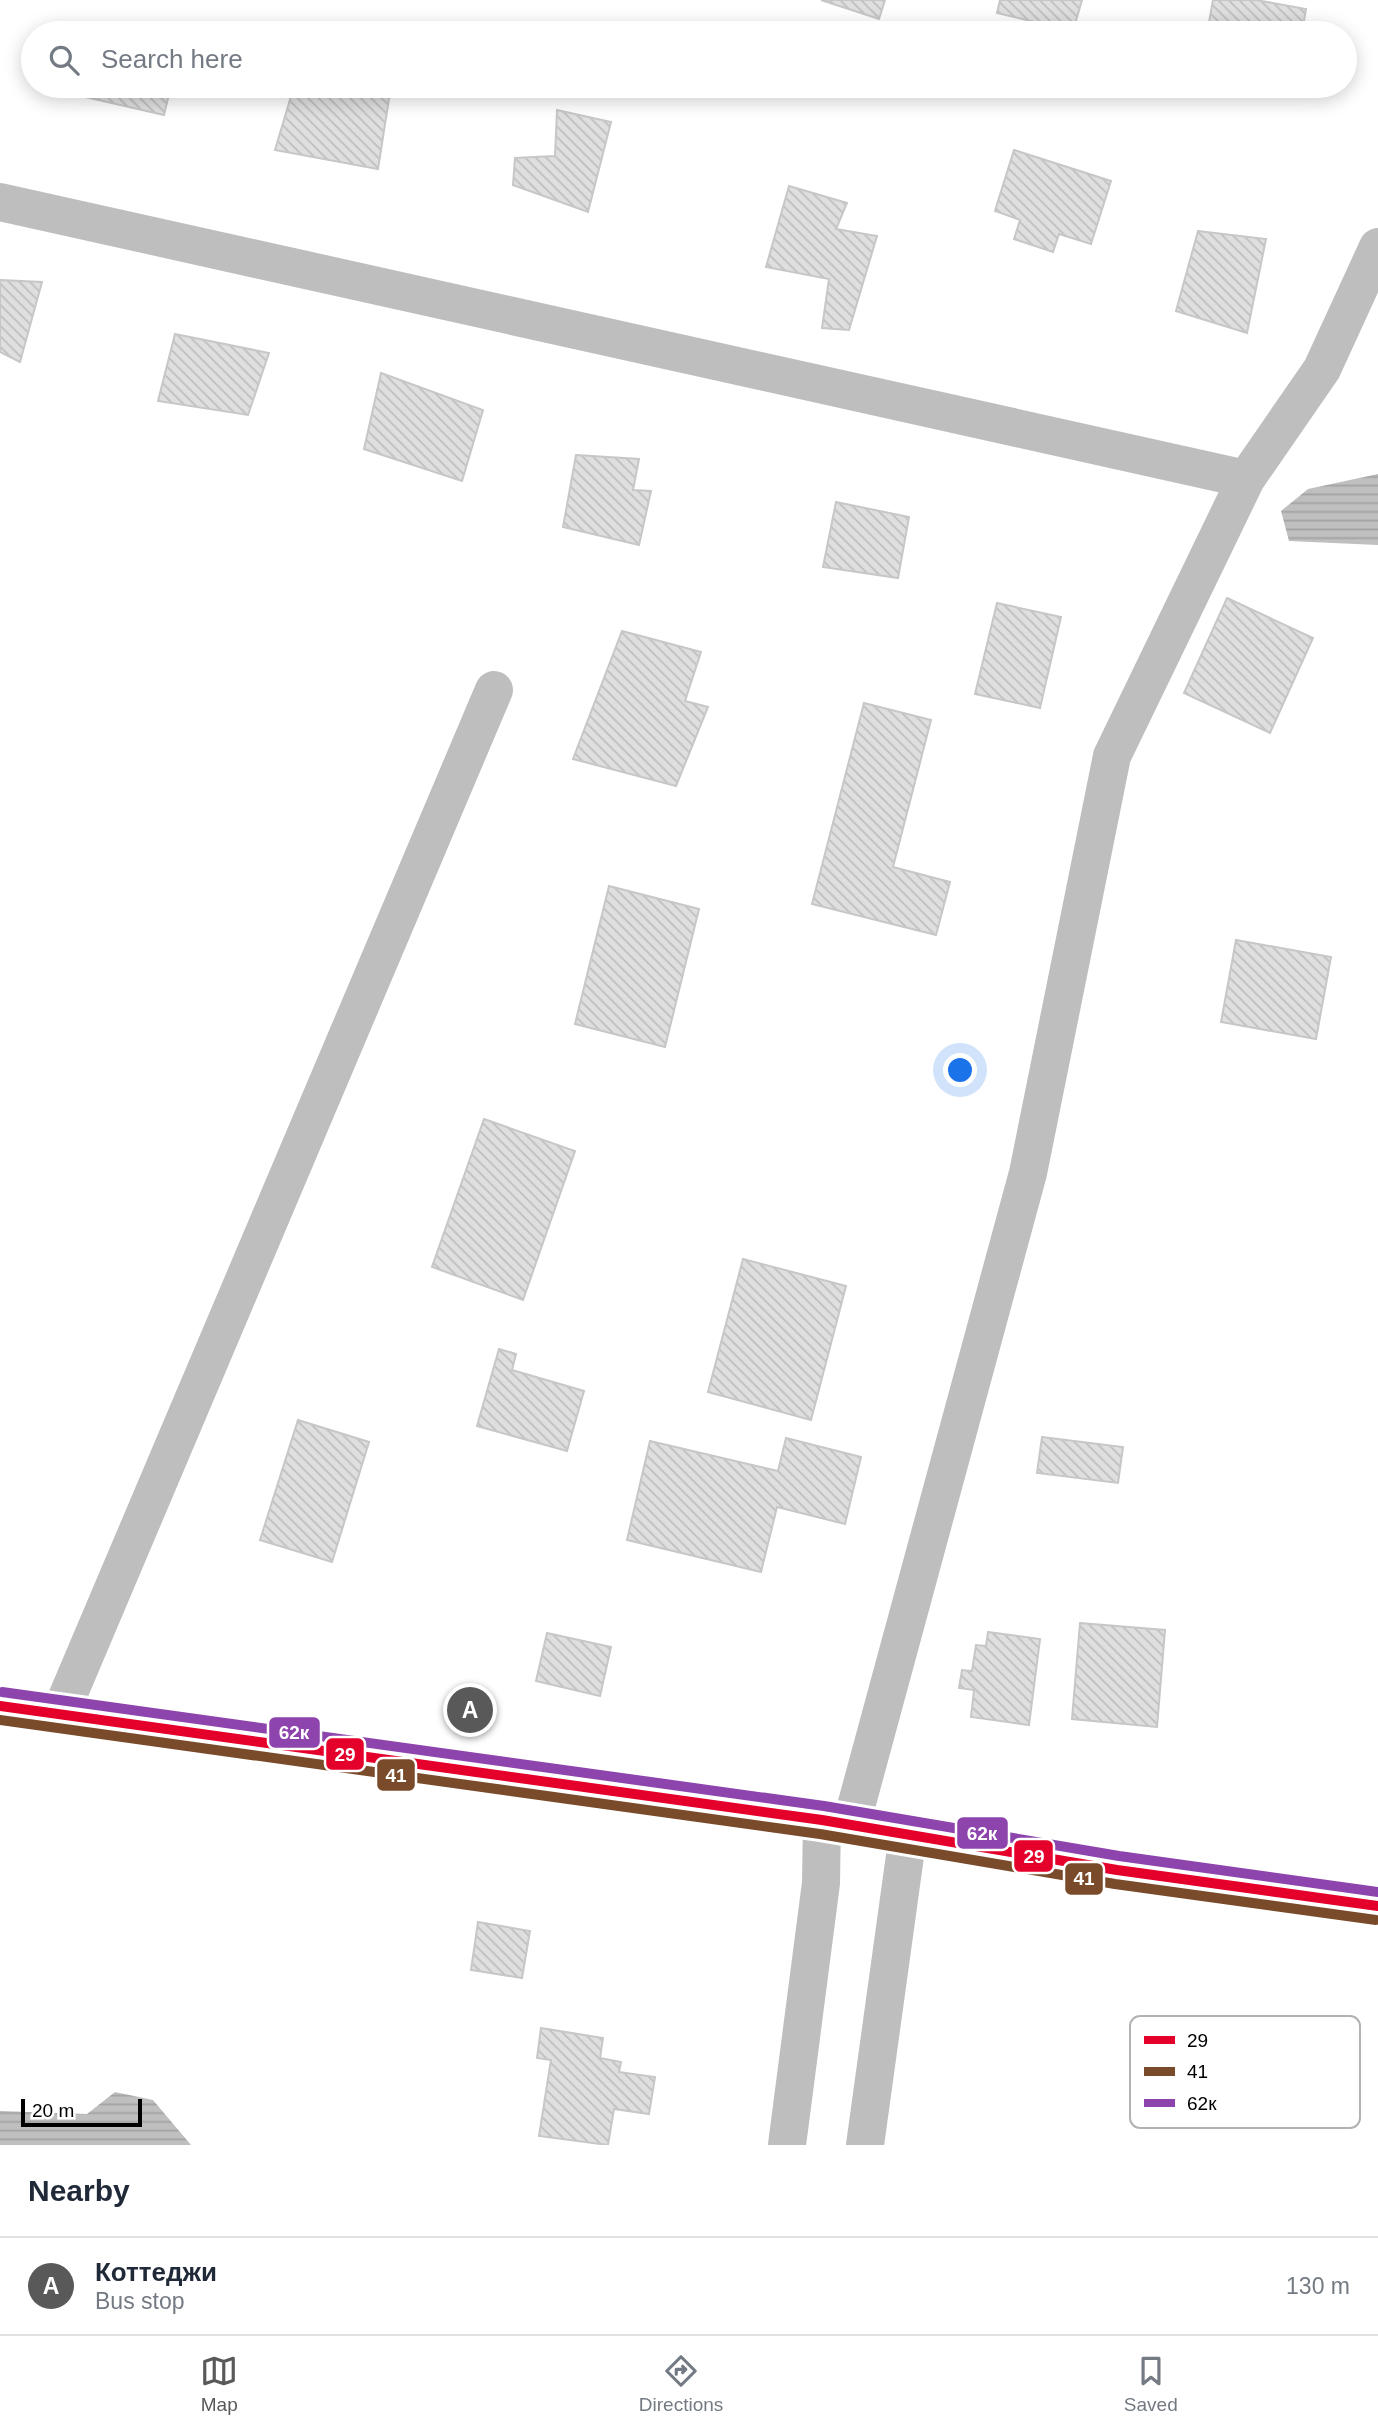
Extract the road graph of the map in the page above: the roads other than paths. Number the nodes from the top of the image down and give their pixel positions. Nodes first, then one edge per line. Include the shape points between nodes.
1 (0, 202) edge
2 (1378, 247) edge
3 (1246, 479) junction
4 (494, 690) dead end
5 (0, 1706) edge
6 (60, 1714) junction
7 (837, 1822) junction
8 (908, 1834) junction
9 (1378, 1906) edge
10 (787, 2145) edge
11 (865, 2145) edge

1 - 3 street
2 - 3 street via 1322,369
3 - 7 street via 1112,756 1028,1172
4 - 6 street
5 - 6 street
6 - 7 street
7 - 8 street
7 - 10 street via 821,1883
8 - 9 street via 1117,1870
8 - 11 street

